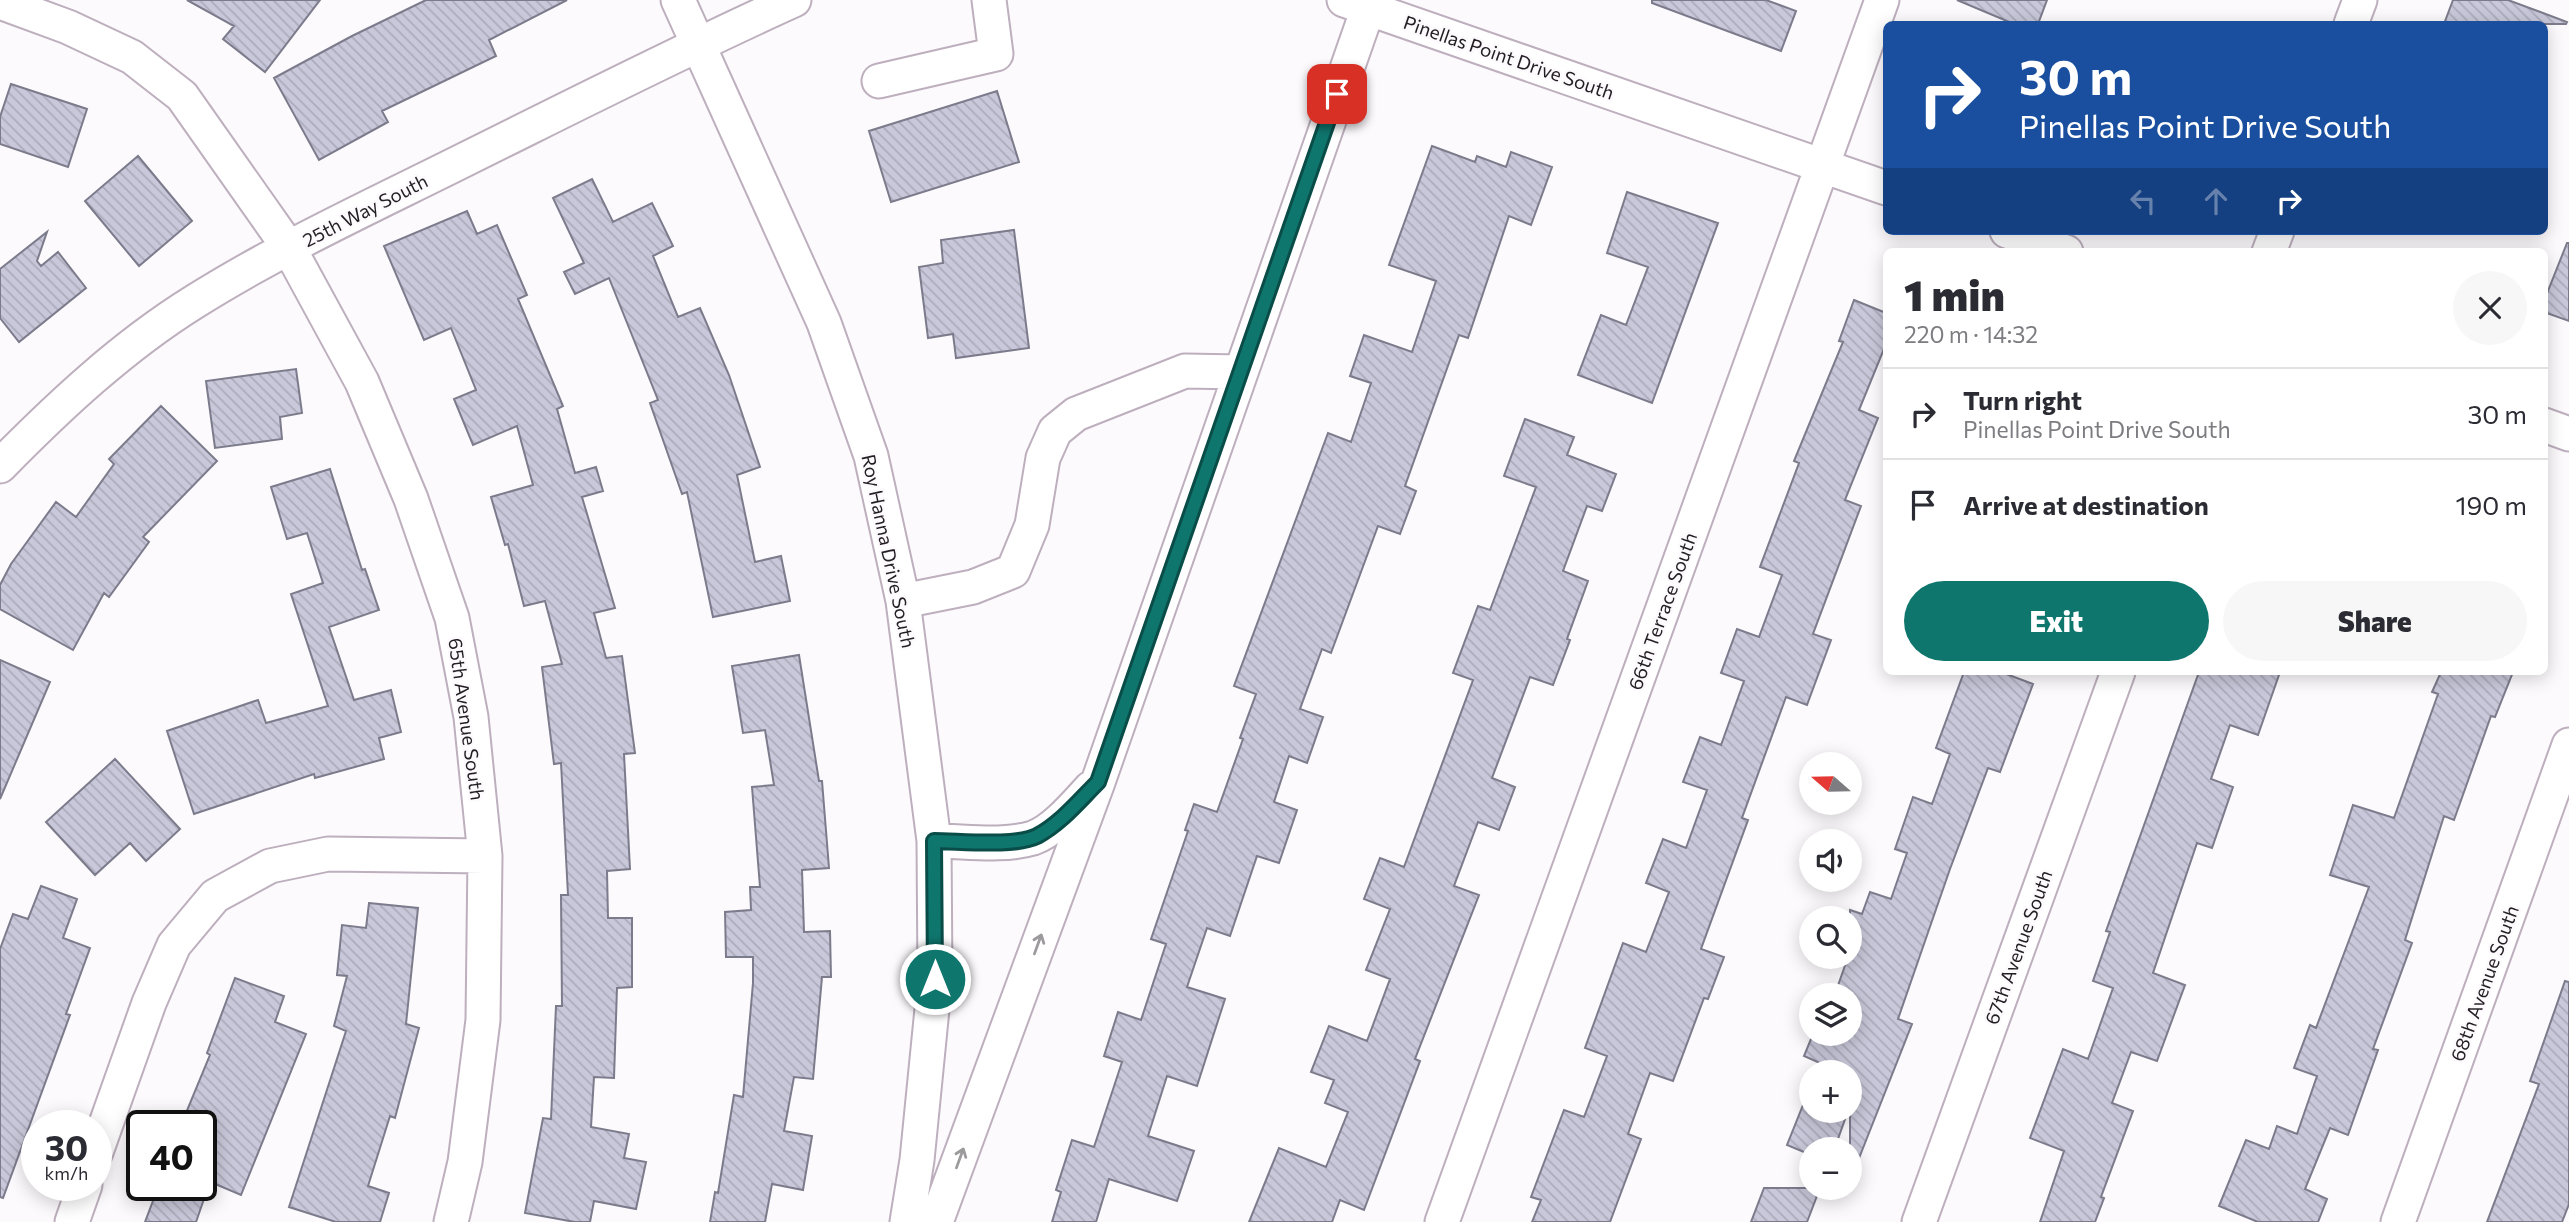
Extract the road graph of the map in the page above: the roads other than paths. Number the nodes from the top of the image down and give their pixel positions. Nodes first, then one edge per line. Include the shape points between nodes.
1 (678, 0) edge
2 (794, 0) edge
3 (989, 0) edge
4 (1882, 0) edge
5 (2360, 0) edge
6 (0, 2) edge
7 (1361, 2) edge
8 (2352, 21) edge
9 (698, 43) junction
10 (880, 81) dead end
11 (1823, 165) junction
12 (1883, 187) edge
13 (2018, 235) edge
14 (289, 248) junction
15 (2055, 248) edge
16 (1241, 372) junction
17 (2548, 426) edge
18 (2569, 434) edge
19 (0, 466) edge
20 (903, 601) junction
21 (2117, 675) edge
22 (2569, 745) edge
23 (1098, 782) junction
24 (934, 841) junction
25 (485, 856) junction
26 (111, 1110) edge
27 (79, 1201) edge
28 (72, 1222) edge
29 (451, 1222) edge
30 (907, 1222) edge
31 (936, 1222) edge
32 (1442, 1222) edge
33 (1919, 1222) edge
34 (2398, 1222) edge

1 - 9 street, Roy Hanna Drive South
2 - 9 street, 25th Way South
3 - 10 street via 996,54
4 - 11 street, 66th Terrace South
5 - 8 street
6 - 14 street, 25th Way South via 132,57 182,96
7 - 11 street, Pinellas Point Drive South
7 - 16 street, Pinellas Point Drive South
9 - 14 street, 25th Way South
9 - 20 street, Roy Hanna Drive South via 824,323 870,456
11 - 12 street, Pinellas Point Drive South
11 - 32 street, 66th Terrace South
13 - 15 street
14 - 19 street via 193,302 118,356
14 - 25 street, 65th Avenue South via 362,382 411,499 452,618 471,717
16 - 20 street via 1185,371 1076,414 1055,431 1043,458 1032,525 1013,571 973,587
16 - 23 street, Pinellas Point Drive South
17 - 18 street
20 - 24 street, Roy Hanna Drive South
21 - 33 street, 67th Avenue South
22 - 34 street, 68th Avenue South
23 - 24 street, Pinellas Point Drive South via 1065,816 1034,837 1003,842
31 -> 23 street
24 - 30 street, Roy Hanna Drive South via 935,979
25 - 26 street via 328,854 270,866 215,896 174,945
25 - 29 street, 65th Avenue South via 483,1020 465,1162
27 - 28 street

